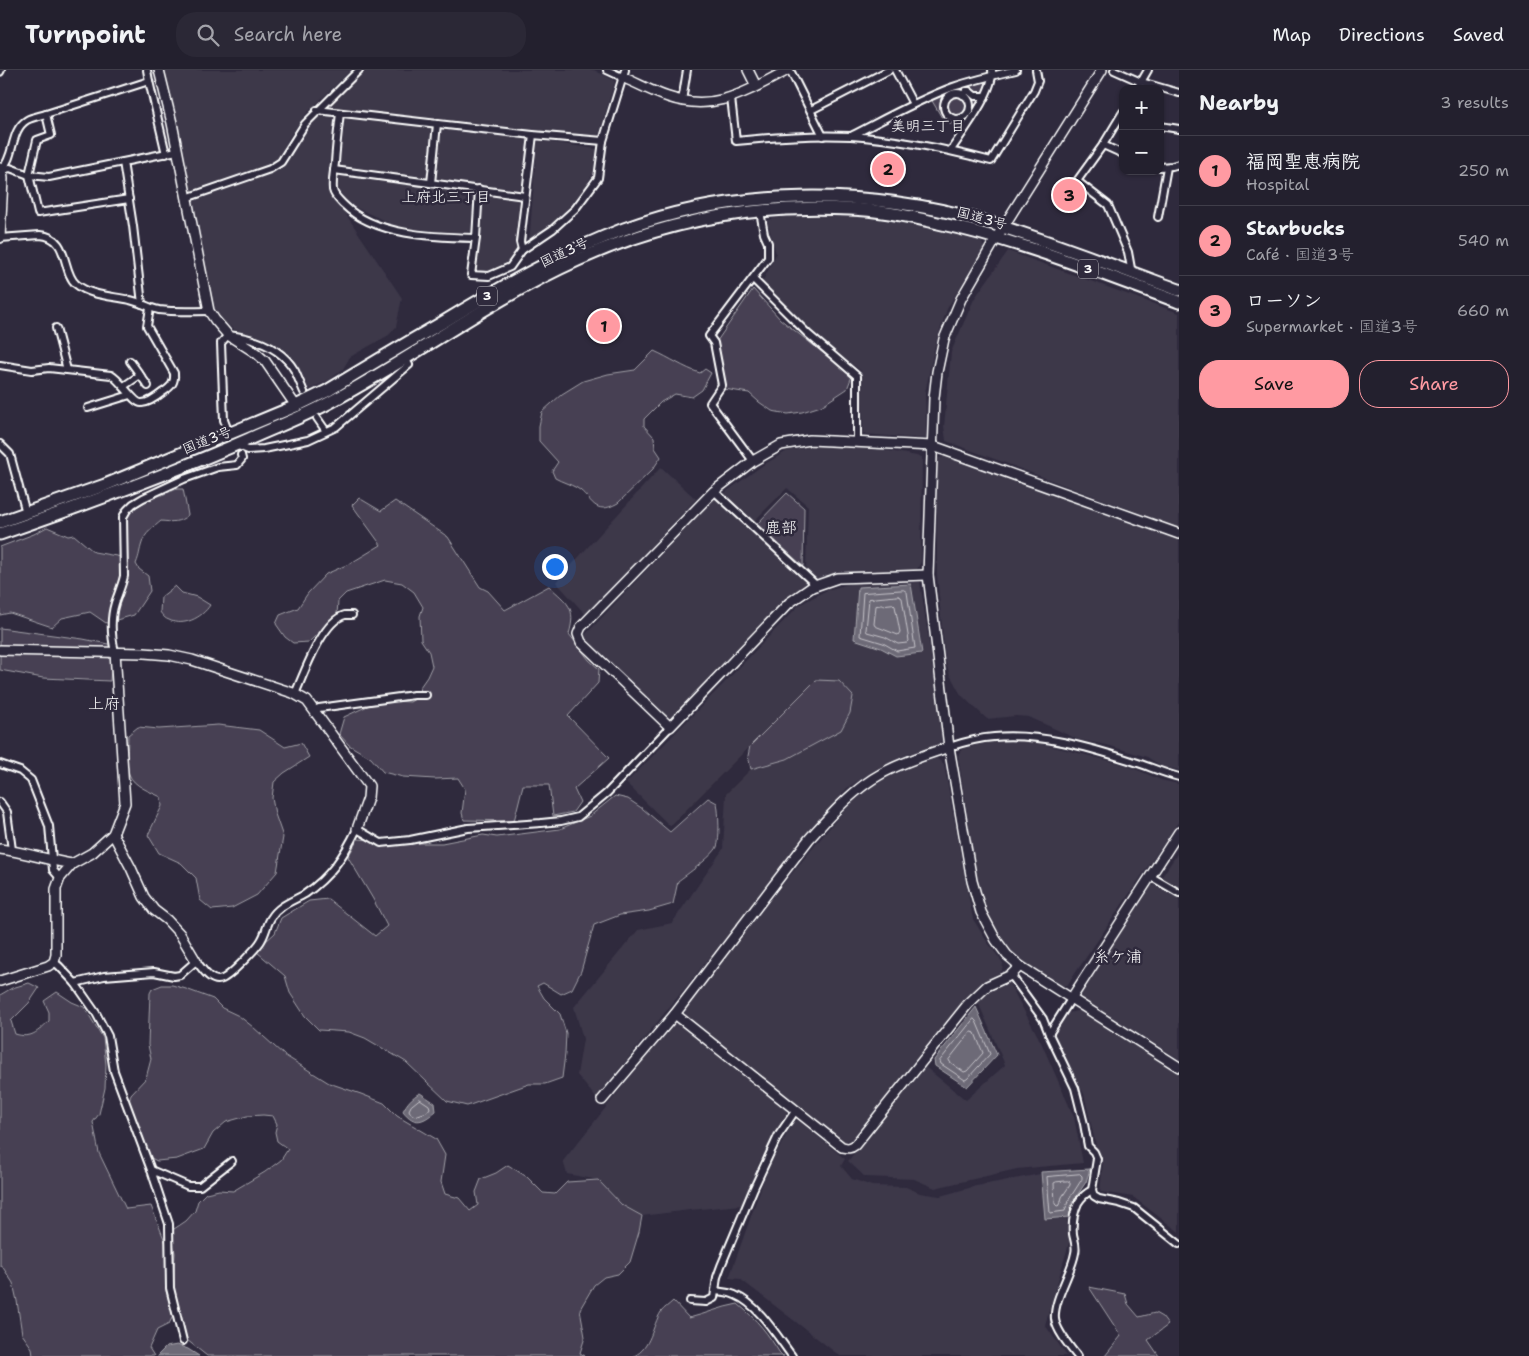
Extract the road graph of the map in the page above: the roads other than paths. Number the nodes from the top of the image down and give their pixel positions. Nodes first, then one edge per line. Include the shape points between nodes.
1 (147, 70) edge
2 (159, 70) edge
3 (359, 70) edge
4 (607, 70) edge
5 (687, 70) edge
6 (748, 70) edge
7 (789, 70) edge
8 (889, 70) edge
9 (895, 70) edge
10 (1016, 70) edge
11 (1036, 70) edge
12 (1102, 70) edge
13 (1114, 70) edge
14 (1148, 70) edge
15 (993, 73) edge
16 (623, 74) edge
17 (149, 81) junction
18 (1141, 82) junction
19 (1139, 85) edge
20 (756, 86) junction
21 (1179, 93) edge
22 (938, 94) junction
23 (963, 95) junction
24 (985, 96) junction
25 (731, 98) junction
26 (945, 100) junction
27 (682, 101) junction
28 (913, 104) junction
29 (317, 110) junction
30 (811, 110) junction
31 (340, 113) junction
32 (46, 114) junction
33 (1119, 119) edge
34 (172, 123) junction
35 (437, 124) junction
36 (159, 126) junction
37 (1164, 127) edge
38 (1179, 129) edge
39 (532, 134) junction
40 (823, 136) junction
41 (852, 136) junction
42 (603, 141) junction
43 (1103, 145) junction
44 (952, 150) junction
45 (177, 151) junction
46 (1119, 152) edge
47 (166, 154) junction
48 (123, 162) junction
49 (1179, 164) edge
50 (1164, 167) edge
51 (1, 169) edge
52 (334, 170) junction
53 (29, 175) junction
54 (1163, 175) edge
55 (432, 183) junction
56 (479, 190) junction
57 (525, 196) junction
58 (186, 198) junction
59 (129, 200) junction
60 (760, 211) junction
61 (1158, 218) dead end
62 (1000, 232) junction
63 (0, 238) edge
64 (476, 238) junction
65 (522, 250) junction
66 (1132, 274) junction
67 (753, 279) junction
68 (1179, 290) edge
69 (1179, 302) edge
70 (142, 304) junction
71 (150, 308) junction
72 (209, 311) junction
73 (56, 328) dead end
74 (228, 336) junction
75 (404, 358) junction
76 (130, 361) dead end
77 (0, 365) edge
78 (67, 370) junction
79 (140, 375) junction
80 (124, 386) junction
81 (148, 386) dead end
82 (304, 392) dead end
83 (130, 395) junction
84 (296, 406) junction
85 (88, 408) dead end
86 (317, 418) dead end
87 (227, 428) dead end
88 (326, 431) junction
89 (857, 442) junction
90 (0, 444) edge
91 (933, 446) junction
92 (238, 450) junction
93 (753, 461) junction
94 (714, 490) junction
95 (26, 513) junction
96 (0, 522) edge
97 (0, 534) edge
98 (1179, 534) edge
99 (928, 575) junction
100 (817, 586) junction
101 (352, 615) dead end
102 (0, 650) edge
103 (115, 652) junction
104 (295, 694) junction
105 (426, 696) dead end
106 (314, 710) junction
107 (670, 727) junction
108 (949, 746) junction
109 (0, 764) edge
110 (1179, 777) edge
111 (0, 802) edge
112 (357, 829) junction
113 (1179, 832) edge
114 (113, 834) junction
115 (0, 849) edge
116 (12, 850) junction
117 (52, 861) junction
118 (72, 864) junction
119 (1150, 876) junction
120 (60, 878) junction
121 (1179, 893) edge
122 (196, 961) junction
123 (54, 962) junction
124 (1020, 966) junction
125 (1011, 975) junction
126 (1, 978) edge
127 (75, 983) junction
128 (1071, 999) junction
129 (675, 1014) junction
130 (1049, 1034) junction
131 (1179, 1067) edge
132 (602, 1100) dead end
133 (796, 1110) junction
134 (232, 1161) dead end
135 (151, 1170) junction
136 (1092, 1190) junction
137 (1179, 1244) edge
138 (716, 1291) junction
139 (690, 1301) dead end
140 (183, 1341) dead end
141 (792, 1356) edge
142 (1076, 1356) edge

1 - 17 street
2 - 34 street
3 - 29 street
4 - 16 street
5 - 27 street
6 - 20 street
7 - 20 street
7 - 30 street
8 - 30 street
9 - 28 street
10 - 15 street
11 - 44 street via 1038,81 1034,91 991,161
12 - 62 street
13 - 18 street
14 - 18 street
15 - 22 street
15 - 24 street
16 - 27 street via 667,97
16 - 42 street
17 - 32 street
17 - 36 street
18 - 19 street
18 - 21 street
20 - 25 street
22 - 26 street
22 - 28 street
23 - 24 street via 966,91 974,96
23 - 26 street via 952,94
23 - 26 street via 970,107 960,119 952,119 945,113
24 - 44 street
25 - 27 street via 717,102
25 - 40 street via 736,141
28 - 41 street
29 - 31 street
29 - 58 street via 282,162
30 - 40 street
31 - 35 street
31 - 52 street
32 - 51 street via 26,120 21,126 8,164
32 - 53 street via 51,135 37,140
33 - 43 street
34 - 36 street
34 - 45 street
35 - 39 street
35 - 55 street
36 - 47 street
37 - 38 street
39 - 42 street
39 - 57 street
40 - 41 street
41 - 44 street
42 - 65 street via 598,178 593,187 575,209
43 - 46 street
43 - 66 street via 1077,181 1108,205 1128,252
45 - 47 street
45 - 58 street
47 - 48 street
48 - 53 street via 49,177
48 - 59 street
49 - 50 street
51 - 53 street via 10,168
51 - 63 street
52 - 55 street
52 - 64 street via 333,191 349,210 360,217 404,233
53 - 59 street via 38,213
54 - 61 street
55 - 56 street
56 - 57 street
56 - 64 street
57 - 65 street
58 - 72 street
59 - 70 street
60 - 62 highway, 国道3号 / 3 via 852,209
60 - 67 street via 768,243 768,258
60 - 75 highway, 国道3号 / 3 via 706,218 656,230 577,260
62 - 66 highway, 国道3号 / 3 via 1067,248
62 - 69 highway, 国道3号 / 3
62 - 84 highway, 国道3号 / 3 via 979,220 920,207 851,198 743,201 705,207 625,229 574,250 527,273
62 - 91 street via 961,299 944,339 934,398
63 - 70 street via 47,236 62,250 72,279 83,290
64 - 65 street via 471,275 489,276 510,267
66 - 68 highway, 国道3号 / 3
67 - 89 street via 808,334 858,376
67 - 93 street via 710,336 722,385 710,404
70 - 71 street
71 - 72 street
71 - 83 street via 147,326 175,380 170,388 142,404
72 - 74 street
73 - 78 street
74 - 82 street via 254,340 270,347 294,370
74 - 84 street via 265,361
74 - 87 street via 222,343 224,420
75 - 88 street via 409,365 336,427
75 - 92 highway, 国道3号 / 3 via 335,400
76 - 79 street
77 - 78 street via 32,370
78 - 80 street via 111,375
79 - 80 street
79 - 81 street
80 - 83 street
83 - 85 street
84 - 95 highway, 国道3号 / 3 via 105,485
86 - 88 street
88 - 92 street via 308,440 264,449
89 - 91 street
89 - 93 street via 810,440 781,446
90 - 95 street via 10,454
91 - 98 street
91 - 99 street
92 - 97 highway, 国道3号 / 3
92 - 103 street via 242,459 237,465 218,467 184,479 143,498 127,510 123,517 124,576 111,623
93 - 94 street
94 - 100 street
94 - 107 street via 581,627 578,634 581,642
95 - 96 highway, 国道3号 / 3
99 - 100 street via 838,578
99 - 108 street
100 - 107 street via 789,603
101 - 104 street via 344,615 331,625 314,648
102 - 103 street
103 - 104 street via 192,660
103 - 114 street via 125,803
104 - 106 street
105 - 106 street
106 - 112 street via 369,786
107 - 112 street via 607,793 578,817 541,824 468,828 381,843
108 - 110 street via 993,737 1038,738 1130,760
108 - 124 street via 972,881 981,912 996,940
108 - 129 street via 879,775 851,795 809,839
109 - 117 street via 20,771 31,780 49,826
111 - 116 street via 7,812
112 - 122 street via 346,852 323,881 283,905 271,917 261,941 222,980 210,977
113 - 119 street
114 - 118 street via 92,853
114 - 122 street via 144,897 180,934
115 - 116 street
116 - 117 street
117 - 118 street
117 - 120 street via 53,870
118 - 120 street
119 - 121 street
119 - 128 street
120 - 123 street via 56,890
122 - 127 street via 180,975 154,972 104,976
123 - 126 street
123 - 127 street
124 - 125 street
124 - 128 street
125 - 130 street via 1043,1019
125 - 133 street via 987,986 968,1004 852,1148 842,1147
127 - 135 street via 108,1036 114,1071
128 - 130 street
128 - 131 street
129 - 132 street
129 - 133 street
130 - 136 street via 1075,1088 1088,1146 1097,1159
133 - 138 street via 778,1136 753,1190 720,1266
134 - 135 street via 200,1186 188,1186
135 - 140 street via 169,1224 170,1288
136 - 137 street via 1099,1199 1134,1208
136 - 142 street via 1079,1202 1075,1215 1075,1255 1055,1316 1057,1327
138 - 139 street via 714,1298 706,1302
138 - 141 street via 735,1294 746,1301 762,1316

